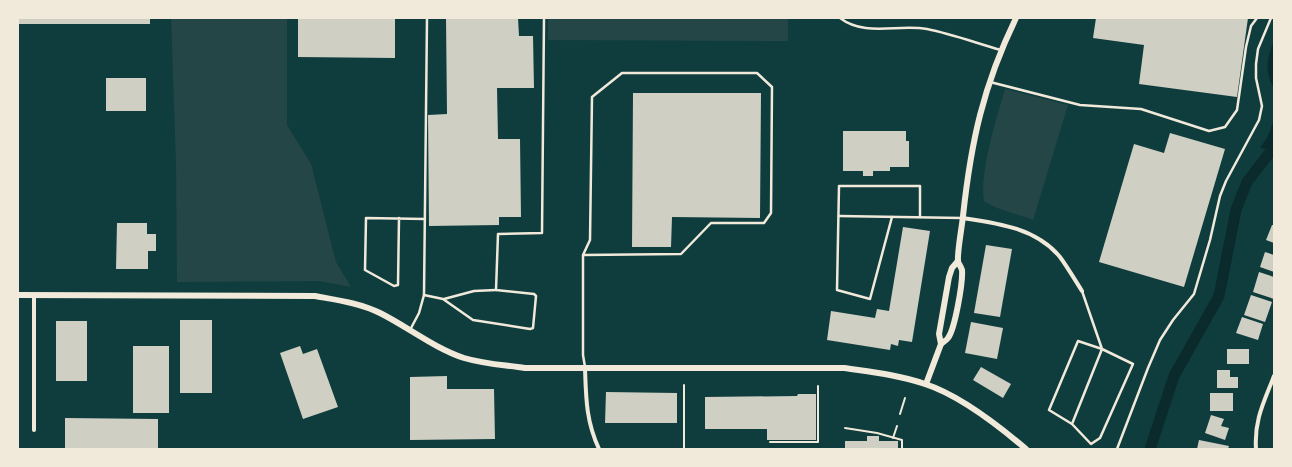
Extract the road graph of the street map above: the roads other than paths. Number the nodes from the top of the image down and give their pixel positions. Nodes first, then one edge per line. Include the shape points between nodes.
1 (427, 18) edge
2 (544, 18) edge
3 (840, 18) edge
4 (1016, 18) edge
5 (1257, 18) edge
6 (1271, 18) edge
7 (1001, 50) junction
8 (989, 82) junction
9 (839, 216) junction
10 (892, 217) junction
11 (920, 217) junction
12 (399, 218) junction
13 (963, 218) junction
14 (425, 219) junction
15 (583, 255) junction
16 (958, 261) junction
17 (496, 290) junction
18 (1082, 291) joint
19 (18, 295) edge
20 (424, 295) junction
21 (34, 296) junction
22 (443, 299) junction
23 (410, 330) junction
24 (941, 344) junction
25 (1102, 349) junction
26 (585, 368) junction
27 (1274, 376) edge
28 (926, 384) junction
29 (1072, 424) junction
30 (34, 430) dead end
31 (599, 449) edge
32 (1026, 449) edge
33 (1118, 449) edge
34 (1256, 449) edge

1 - 14 lane
2 - 17 lane via 542,233 498,234
3 - 7 lane via 849,25 867,29 926,29
4 - 7 street
5 - 8 lane via 1251,26 1246,47 1237,110 1225,127 1209,132 1141,109 1080,105
6 - 33 lane via 1258,49 1256,64 1262,106 1259,120 1220,196 1194,294 1172,320 1160,340
7 - 8 street
8 - 13 street via 972,146
9 - 10 lane
9 - 10 lane via 837,290 870,299
9 - 11 lane via 839,186 920,186
10 - 11 lane
11 - 13 lane
12 - 12 lane via 366,218 365,270 394,286 398,285
12 - 14 lane
13 - 16 street
13 - 18 street via 1000,224 1026,232 1059,256
14 - 20 lane
15 - 15 lane via 590,240 592,97 622,74 757,74 772,87 771,213 764,224 712,223 681,254
15 - 26 lane
16 - 24 street via 949,277 939,334
16 - 24 street via 962,269 959,300 951,332 948,339
17 - 22 lane via 474,291
17 - 22 lane via 536,296 533,328 473,320
18 - 25 lane
19 - 21 street
20 - 22 lane
20 - 23 lane via 419,314
21 - 23 street via 315,296 345,301 379,313
21 - 30 street
23 - 26 street via 441,348 464,358 488,364 525,368
24 - 28 street
25 - 29 lane
25 - 29 lane via 1078,341 1049,410
25 - 29 lane via 1133,364 1100,438 1091,444
26 - 28 street via 844,368 882,373
26 - 31 street via 586,412
27 - 34 street via 1258,414
28 - 32 street via 980,414

